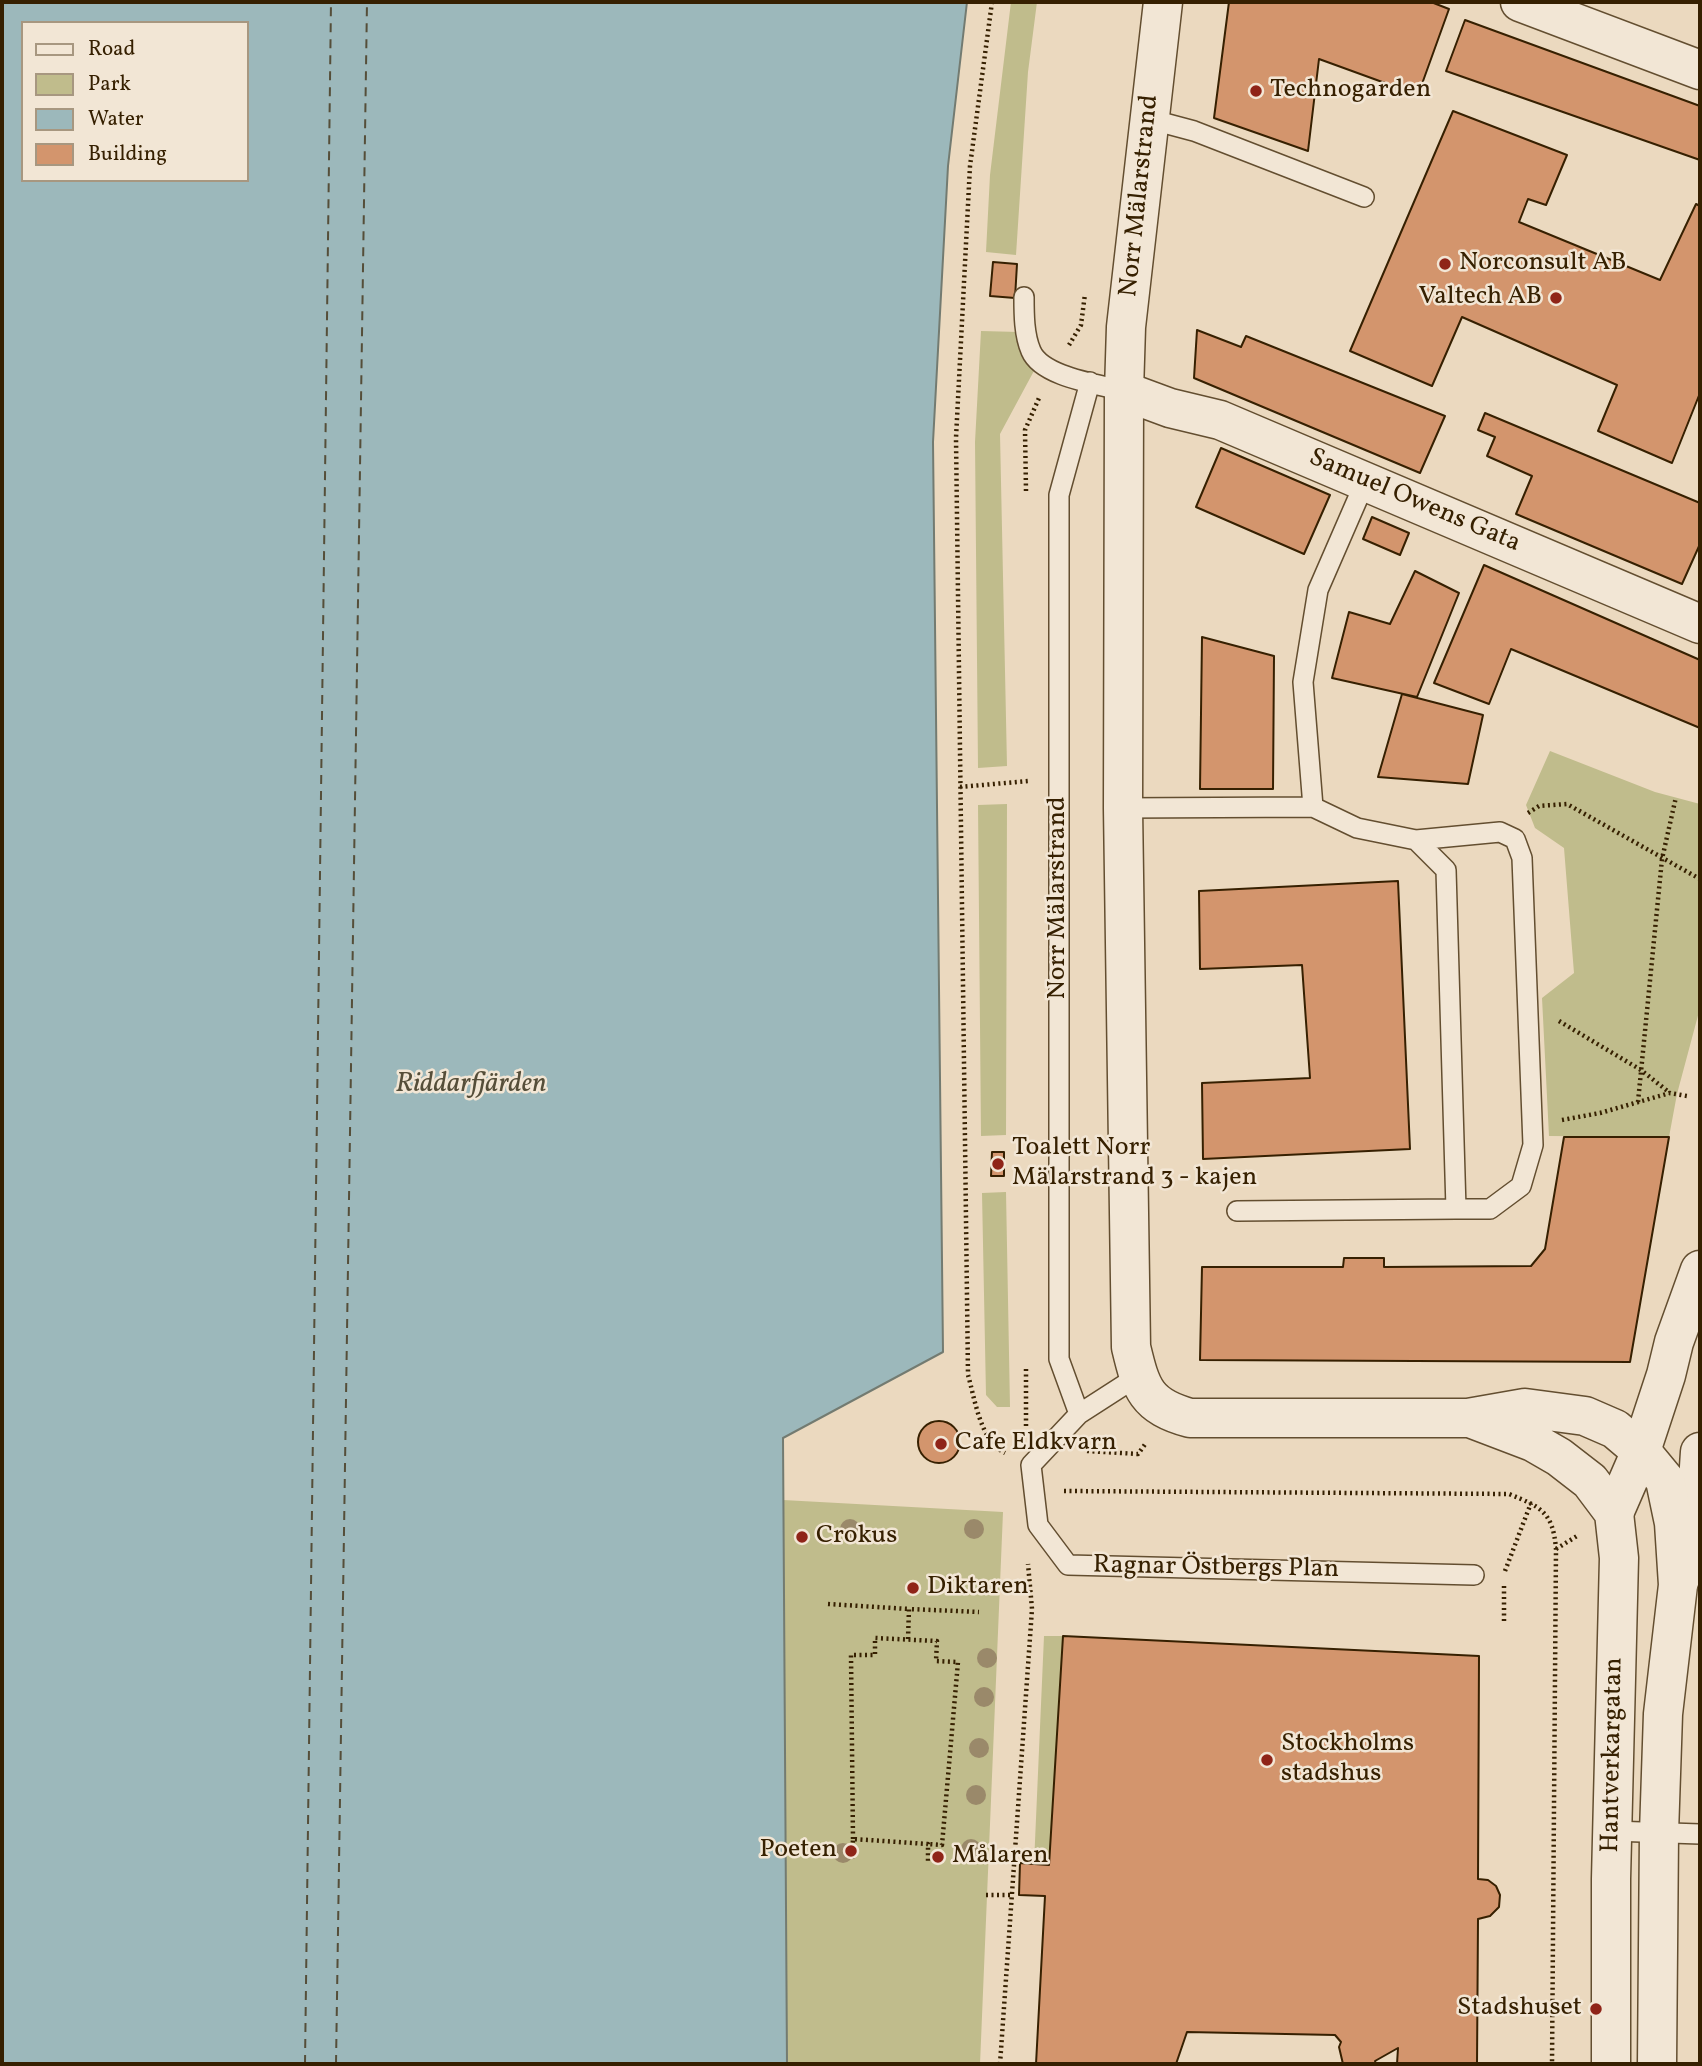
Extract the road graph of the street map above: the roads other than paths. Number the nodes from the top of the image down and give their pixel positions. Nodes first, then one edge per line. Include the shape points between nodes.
1 (1164, 2) edge
2 (1520, 2) edge
3 (1700, 70) edge
4 (1149, 119) junction
5 (1364, 197) dead end
6 (1024, 297) dead end
7 (1107, 387) junction
8 (1365, 482) junction
9 (1700, 624) edge
10 (1313, 807) junction
11 (1123, 808) junction
12 (1416, 840) junction
13 (1456, 1209) junction
14 (1237, 1212) dead end
15 (1700, 1270) edge
16 (1143, 1386) junction
17 (1079, 1414) junction
18 (1468, 1418) junction
19 (1641, 1451) junction
20 (1700, 1452) edge
21 (1614, 1513) junction
22 (1474, 1575) dead end
23 (1678, 1585) junction
24 (1612, 1831) junction
25 (1658, 1833) junction
26 (1700, 1834) edge
27 (1611, 2064) edge
28 (1657, 2064) edge

1 - 4 street, Norr Mälarstrand
2 - 3 street
4 - 5 lane via 1194,131
4 - 7 street, Norr Mälarstrand via 1126,327
6 - 7 lane via 1031,353 1051,372
7 - 8 street, Samuel Owens Gata via 1220,420
7 - 11 street, Norr Mälarstrand
7 - 17 lane, Norr Mälarstrand via 1059,495 1059,1359
8 - 9 street, Samuel Owens Gata
8 - 10 lane via 1318,590 1309,642 1303,682
10 - 11 lane
10 - 12 lane via 1357,828
11 - 16 street, Norr Mälarstrand via 1131,1347
12 - 13 lane via 1446,870
12 - 13 lane via 1500,832 1515,839 1522,859 1534,1145 1521,1185 1490,1209
13 - 14 lane
15 - 19 street, Hantverkargatan
16 - 17 lane
16 - 18 street via 1167,1412 1190,1418
17 - 22 lane, Ragnar Östbergs Plan via 1031,1465 1038,1525 1068,1565
18 - 19 street via 1525,1408 1585,1416 1615,1429
18 - 21 street via 1533,1442 1559,1457 1590,1481
19 - 21 street, Hantverkargatan
19 - 23 street, Hantverkargatan via 1665,1480 1674,1523
20 - 23 street, Hantverkargatan via 1695,1527
21 - 24 street, Hantverkargatan via 1619,1558
23 - 25 street, Hantverkargatan via 1663,1714
24 - 25 lane
24 - 27 street, Hantverkargatan
25 - 26 lane
25 - 28 street, Hantverkargatan

